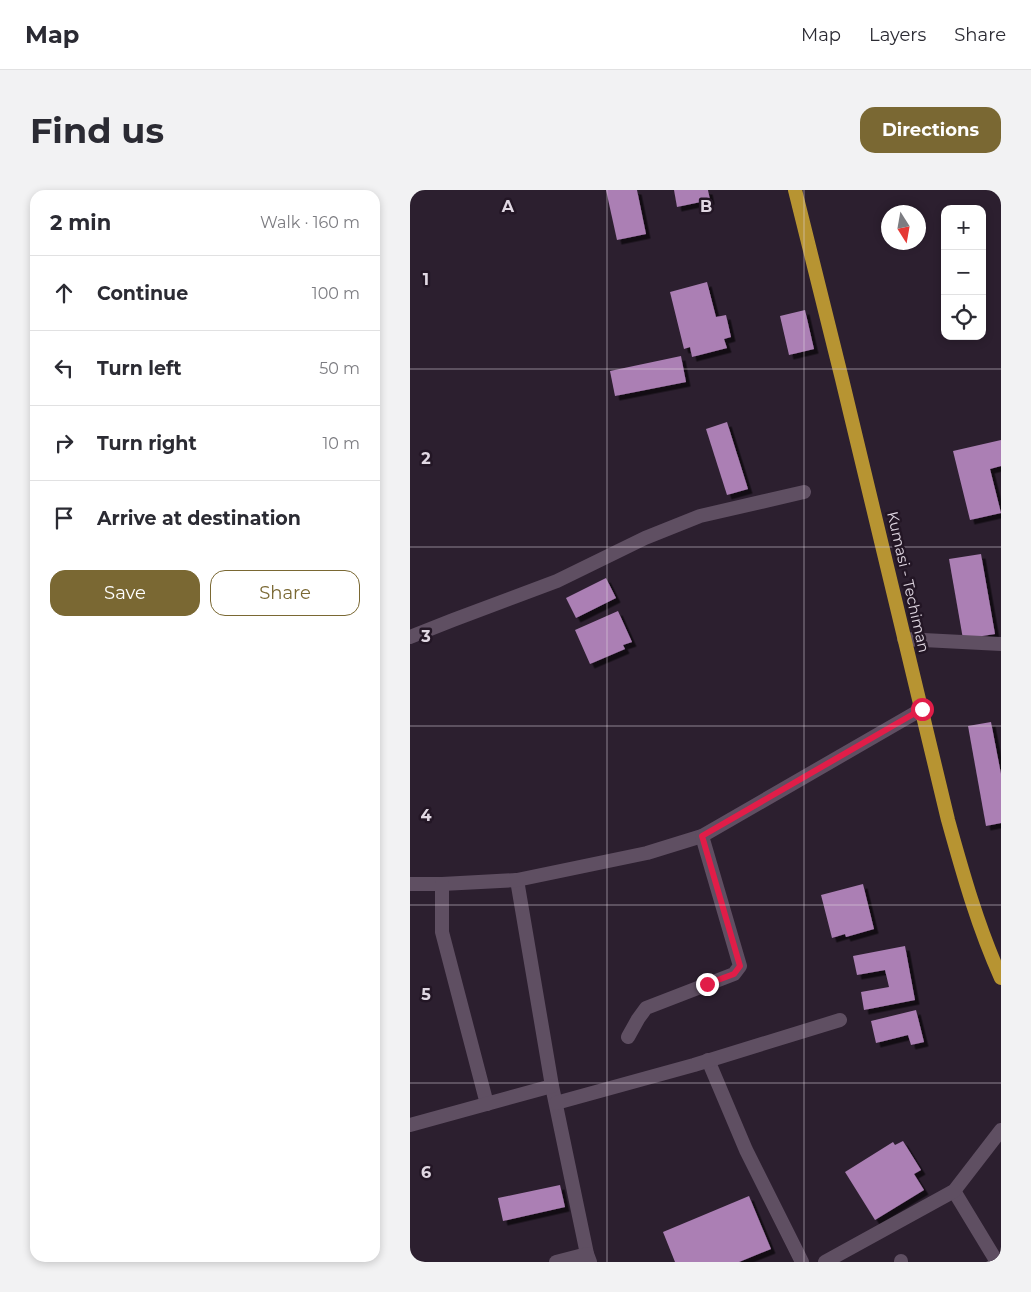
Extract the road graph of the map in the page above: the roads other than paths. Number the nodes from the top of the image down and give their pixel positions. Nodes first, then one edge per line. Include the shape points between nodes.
1 (795, 190) edge
2 (804, 492) dead end
3 (410, 637) edge
4 (904, 639) junction
5 (1001, 644) edge
6 (922, 709) junction
7 (702, 836) junction
8 (517, 880) junction
9 (410, 884) edge
10 (442, 884) junction
11 (1001, 978) edge
12 (840, 1020) dead end
13 (628, 1037) dead end
14 (708, 1060) junction
15 (552, 1086) junction
16 (556, 1103) junction
17 (486, 1104) junction
18 (410, 1125) edge
19 (1001, 1130) edge
20 (954, 1191) junction
21 (589, 1258) edge
22 (556, 1262) edge
23 (802, 1262) edge
24 (825, 1262) edge
25 (997, 1262) edge

1 - 4 highway, Kumasi - Techiman
2 - 3 street via 700,516 645,538 557,581
4 - 5 street
4 - 6 highway, Kumasi - Techiman
6 - 7 street
6 - 11 highway, Kumasi - Techiman via 966,885
7 - 8 street via 647,853
7 - 13 street via 740,966 734,974 646,1008
8 - 10 street
8 - 15 street
9 - 10 street
10 - 17 street via 442,932
12 - 14 street
14 - 16 street
14 - 23 street via 746,1150
15 - 16 street
15 - 17 street
16 - 21 street
17 - 18 street
19 - 20 street
20 - 24 street
20 - 25 street
21 - 22 street

